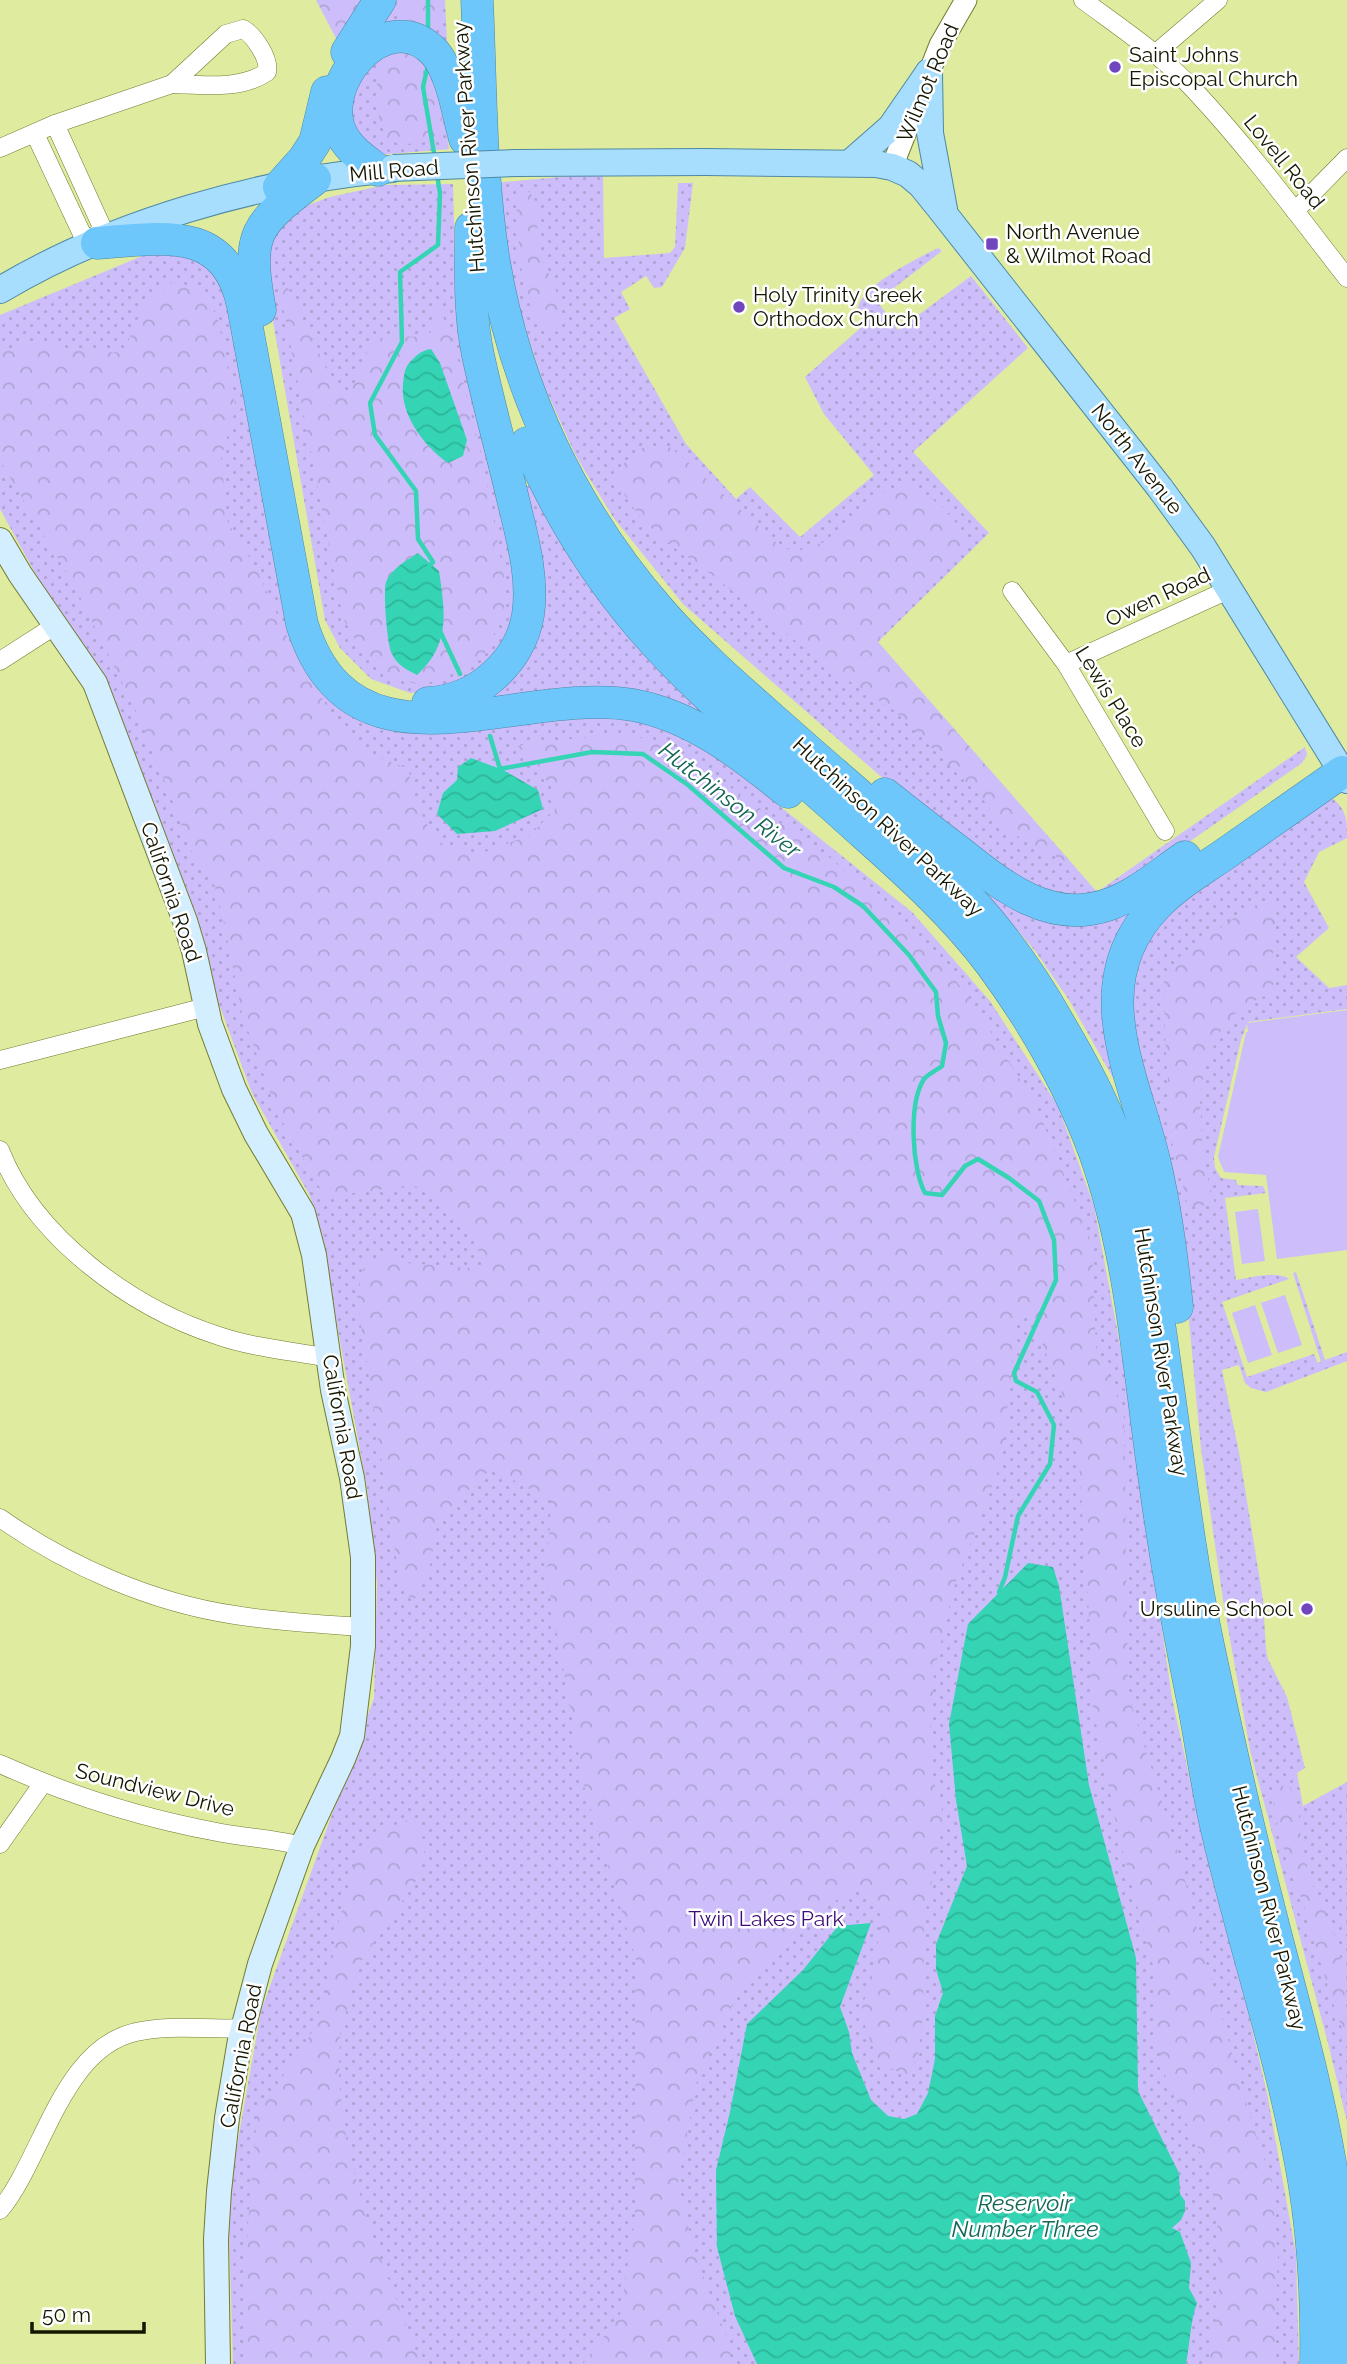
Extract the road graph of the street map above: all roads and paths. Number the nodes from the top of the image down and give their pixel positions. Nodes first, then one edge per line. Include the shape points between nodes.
1 (380, 0) edge
2 (459, 0) edge
3 (478, 0) edge
4 (966, 0) edge
5 (1083, 0) edge
6 (1218, 0) edge
7 (1155, 54) junction
8 (929, 72) junction
9 (172, 83) junction
10 (55, 124) junction
11 (35, 134) junction
12 (466, 139) junction
13 (0, 148) edge
14 (1347, 158) edge
15 (850, 163) junction
16 (892, 166) junction
17 (386, 169) junction
18 (79, 177) junction
19 (316, 179) junction
20 (59, 185) junction
21 (279, 187) junction
22 (1294, 211) junction
23 (946, 215) junction
24 (471, 228) junction
25 (97, 243) junction
26 (1347, 278) edge
27 (0, 290) edge
28 (0, 540) edge
29 (1230, 589) junction
30 (1012, 592) dead end
31 (55, 625) junction
32 (0, 661) edge
33 (1066, 664) junction
34 (756, 704) junction
35 (1340, 769) edge
36 (1166, 831) dead end
37 (975, 943) junction
38 (206, 1007) junction
39 (0, 1060) edge
40 (0, 1150) edge
41 (329, 1358) junction
42 (0, 1518) edge
43 (1196, 1584) junction
44 (362, 1627) junction
45 (0, 1764) edge
46 (43, 1783) junction
47 (0, 1844) edge
48 (302, 1846) junction
49 (242, 2028) junction
50 (0, 2210) edge
51 (218, 2364) edge
52 (1316, 2364) edge
53 (1346, 2364) edge

1 - 21 highway via 330,83 310,152
2 - 12 highway, Hutchinson River Parkway
3 - 34 highway, Hutchinson River Parkway via 492,249 512,340 534,405 573,488 623,565 684,636
4 - 8 street, Wilmot Road
5 - 7 street, Lovell Road
6 - 7 street
7 - 22 street, Lovell Road via 1194,89
8 - 15 main road via 891,127
8 - 16 street, Wilmot Road
8 - 23 main road via 930,133
9 - 9 street via 239,83 259,78 269,66 249,32 236,30
9 - 10 street
10 - 11 street
10 - 18 street
11 - 13 street
11 - 20 street
12 - 17 highway via 437,54 408,35 382,36 351,65 336,109 346,142
12 - 24 highway, Hutchinson River Parkway
14 - 22 street
15 - 16 main road, Mill Road
15 - 17 main road, Mill Road, bridge via 516,163
16 - 23 main road, North Avenue via 921,185
17 - 19 main road, Mill Road
18 - 20 street
18 - 25 street via 101,225
19 - 21 main road, Mill Road
19 - 24 highway via 279,207 262,227 253,251 256,288 322,631 332,654 360,684 410,703 452,699 487,682 518,646 528,617 524,544 473,326
20 - 25 street via 82,234
21 - 25 main road, Mill Road via 184,211
22 - 26 street, Lovell Road
23 - 29 main road, North Avenue via 1160,488
24 - 37 highway, Hutchinson River Parkway via 488,326 512,407 542,476 590,561 678,666 916,881
25 - 27 main road, Mill Road
25 - 37 highway via 187,240 221,259 234,278 302,624 318,662 347,694 382,713 418,719 602,702 635,705 674,717 708,733 753,765
28 - 31 main road, California Road
29 - 33 street, Owen Road
29 - 35 main road, North Avenue
30 - 33 street, Lewis Place
31 - 32 street
31 - 38 main road, California Road via 95,683 185,920
33 - 36 street, Lewis Place
34 - 35 highway via 855,769 1009,889 1037,904 1064,909 1105,906 1130,894
34 - 43 highway, Hutchinson River Parkway via 982,913 1039,991 1102,1102 1124,1160 1147,1246
35 - 43 highway via 1167,895 1137,931 1118,979 1118,1024 1154,1162 1173,1262 1190,1418
37 - 52 highway, Hutchinson River Parkway via 1028,1019 1072,1099 1112,1213 1166,1558 1218,1833 1303,2177 1313,2258
38 - 39 street
38 - 41 main road, California Road via 238,1098 303,1213
40 - 41 street via 17,1185 46,1223 77,1254 145,1304 219,1337
41 - 44 main road, California Road via 360,1531
42 - 44 street via 87,1567 188,1605 233,1615
43 - 53 highway, Hutchinson River Parkway via 1236,1773 1328,2150 1343,2258
44 - 48 main road, California Road via 352,1736
45 - 46 street, Soundview Drive
46 - 47 street
46 - 48 street, Soundview Drive via 157,1818
48 - 49 main road, California Road
49 - 50 street via 146,2030 124,2035 96,2053 71,2084
49 - 51 main road, California Road via 219,2190

